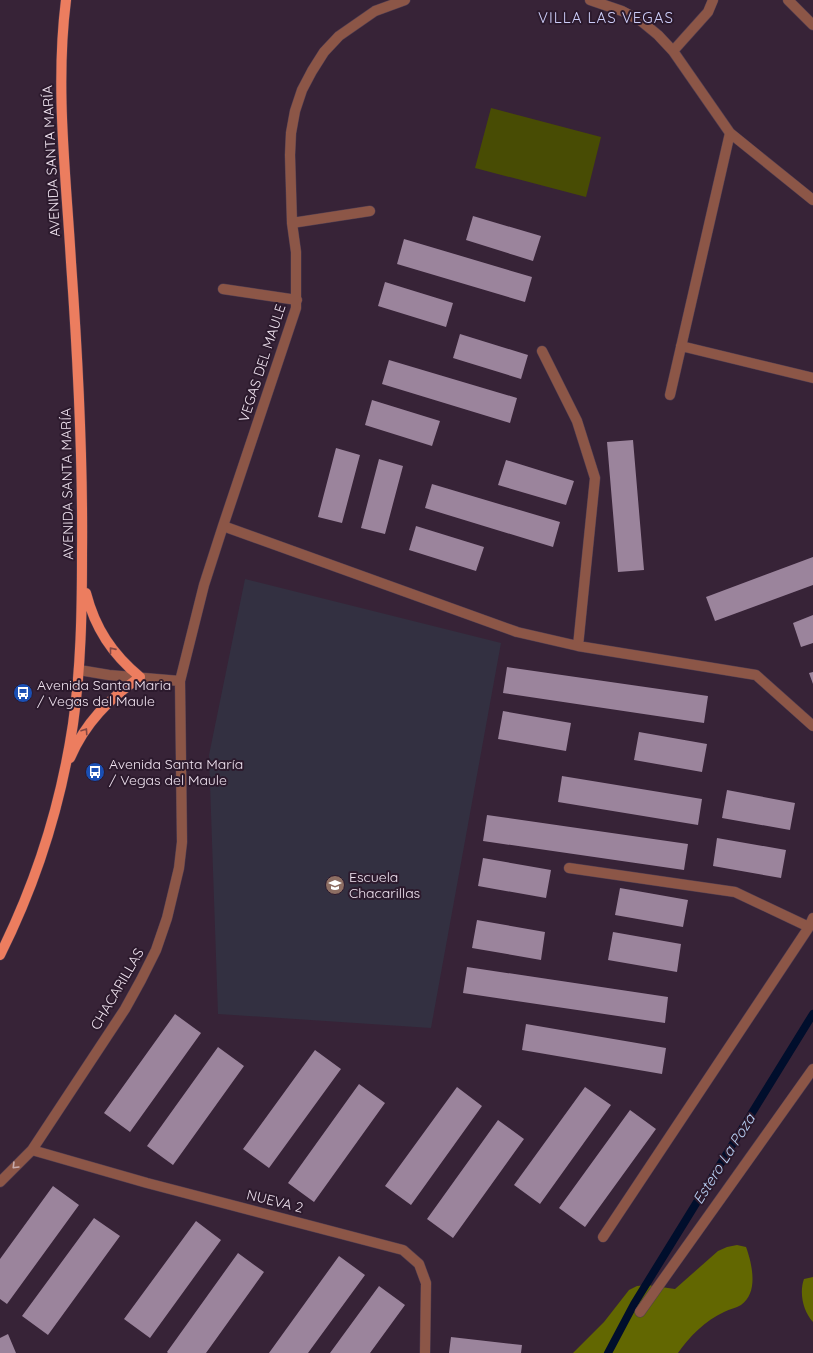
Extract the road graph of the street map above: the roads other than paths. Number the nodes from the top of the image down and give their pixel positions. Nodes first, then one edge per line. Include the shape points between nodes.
1 (66, 0) edge
2 (406, 0) edge
3 (590, 0) edge
4 (713, 0) edge
5 (788, 0) edge
6 (813, 25) edge
7 (673, 51) junction
8 (730, 133) junction
9 (813, 200) edge
10 (370, 212) dead end
11 (292, 223) junction
12 (223, 289) dead end
13 (297, 300) junction
14 (681, 346) junction
15 (542, 350) dead end
16 (813, 378) edge
17 (670, 395) dead end
18 (223, 526) junction
19 (82, 567) junction
20 (578, 646) junction
21 (79, 670) junction
22 (140, 677) junction
23 (180, 681) junction
24 (813, 726) edge
25 (63, 778) junction
26 (569, 868) dead end
27 (811, 923) edge
28 (0, 955) edge
29 (813, 1069) edge
30 (32, 1150) junction
31 (0, 1182) edge
32 (603, 1237) dead end
33 (640, 1312) dead end
34 (425, 1353) edge

1 - 19 main road, AVENIDA SANTA MARÍA via 61,70 61,118 79,381 83,472
2 - 11 street, VEGAS DEL MAULE via 375,11 339,36 324,52 302,90 291,133
3 - 7 street via 622,11 641,22
4 - 7 street via 708,12
5 - 6 street
7 - 8 street
8 - 9 street
8 - 14 street
10 - 11 street
11 - 13 street, VEGAS DEL MAULE via 296,252
12 - 13 street
13 - 18 street, VEGAS DEL MAULE
14 - 16 street
14 - 17 street
15 - 20 street via 577,421 595,478
18 - 20 street via 517,632
18 - 23 street, VEGAS DEL MAULE via 204,585
19 - 21 main road, AVENIDA SANTA MARÍA
22 -> 19 main road via 108,646 97,628 88,602
20 - 24 street via 756,676
21 - 22 street
21 - 25 main road, AVENIDA SANTA MARÍA
22 - 23 street
25 -> 22 main road via 71,756 96,715 109,701
23 - 30 street, CHACARILLAS via 182,842 179,868 167,918 156,950 128,1003
25 - 28 main road, AVENIDA SANTA MARÍA via 32,884
26 - 27 street via 735,892
27 - 32 street
29 - 33 street
30 -> 31 street, CHACARILLAS
30 - 34 street, NUEVA 2 via 403,1250 419,1264 426,1283

